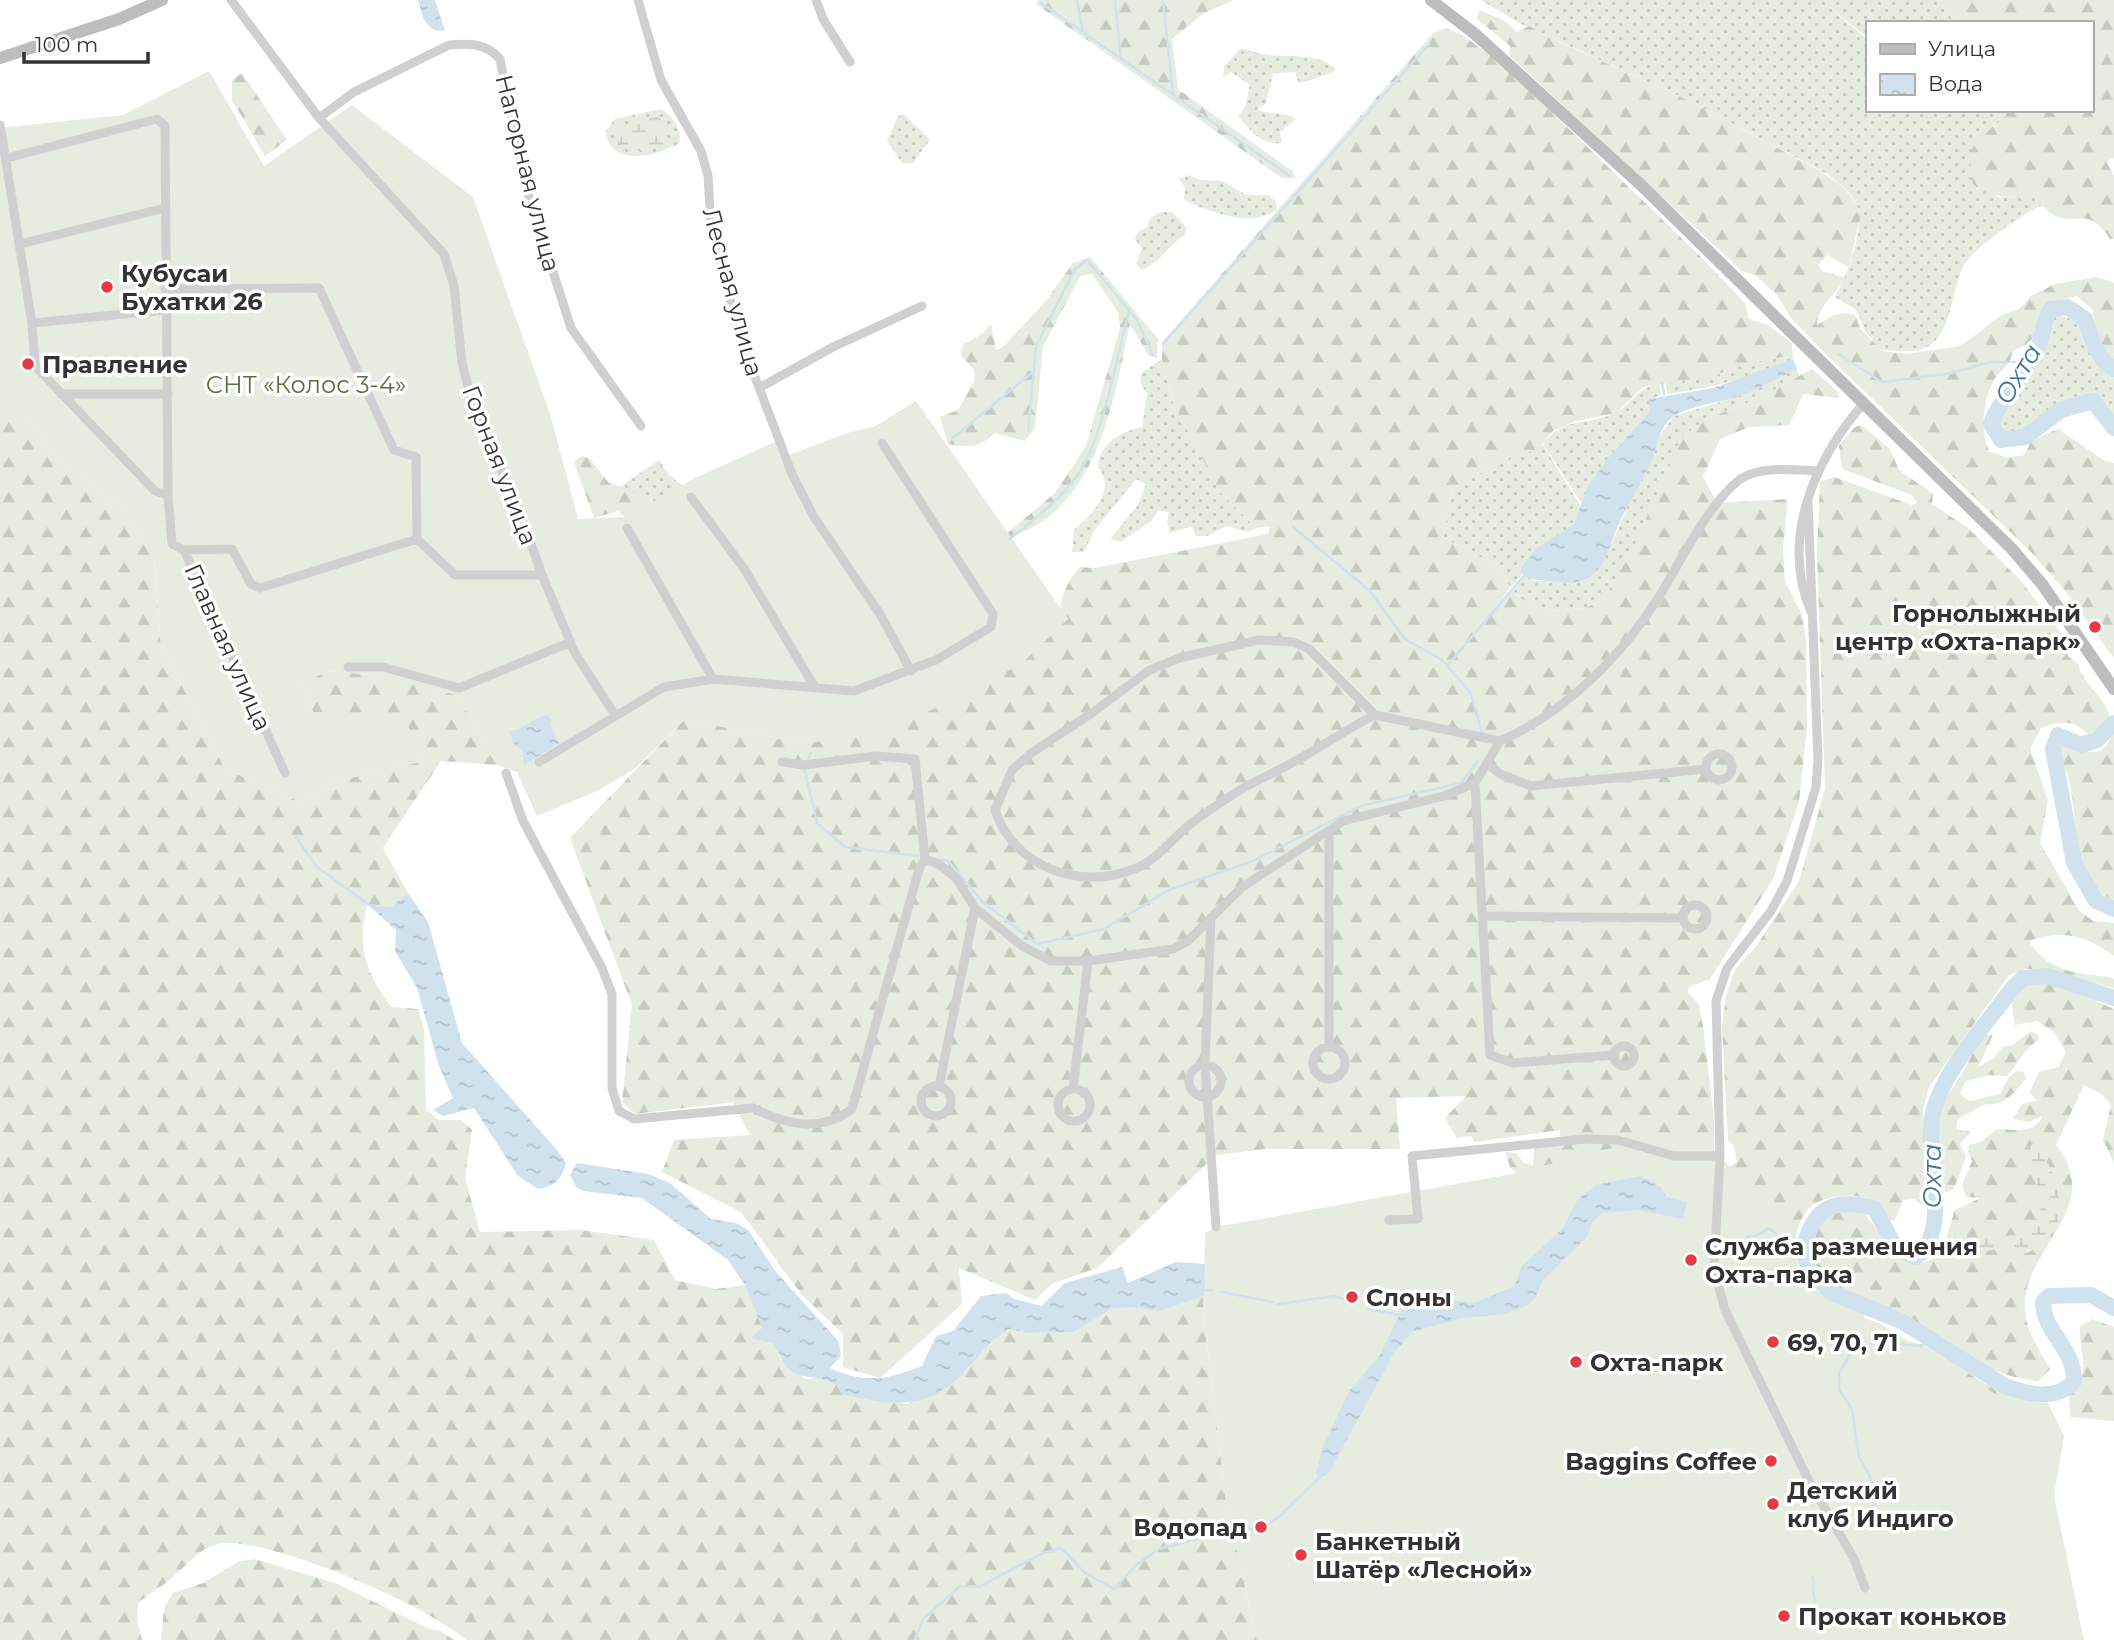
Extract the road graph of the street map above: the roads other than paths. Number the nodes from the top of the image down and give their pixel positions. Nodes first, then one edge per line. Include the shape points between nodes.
1 (162, 0) edge
2 (231, 0) edge
3 (638, 0) edge
4 (816, 0) edge
5 (1432, 0) edge
6 (0, 58) edge
7 (850, 62) dead end
8 (319, 118) junction
9 (0, 125) edge
10 (7, 158) junction
11 (165, 208) junction
12 (20, 244) junction
13 (164, 289) junction
14 (922, 306) dead end
15 (165, 310) junction
16 (32, 323) junction
17 (762, 386) junction
18 (61, 394) junction
19 (168, 394) junction
20 (1863, 404) junction
21 (641, 426) dead end
22 (882, 443) dead end
23 (1818, 471) junction
24 (168, 495) junction
25 (691, 497) dead end
26 (626, 528) dead end
27 (417, 538) junction
28 (184, 550) junction
29 (542, 575) junction
30 (570, 642) junction
31 (348, 667) dead end
32 (911, 671) junction
33 (713, 678) junction
34 (814, 686) junction
35 (2114, 689) edge
36 (615, 715) junction
37 (1375, 715) junction
38 (1500, 741) junction
39 (538, 762) dead end
40 (782, 762) dead end
41 (1488, 763) junction
42 (1706, 769) dead end
43 (285, 773) dead end
44 (506, 773) dead end
45 (1475, 783) junction
46 (1329, 832) junction
47 (925, 857) junction
48 (975, 908) junction
49 (1483, 916) junction
50 (1211, 918) junction
51 (1683, 918) dead end
52 (1088, 961) junction
53 (1329, 1047) dead end
54 (1614, 1055) dead end
55 (1205, 1065) junction
56 (939, 1086) dead end
57 (1073, 1089) dead end
58 (1208, 1097) junction
59 (1720, 1156) junction
60 (1389, 1220) dead end
61 (1216, 1227) dead end
62 (1865, 1588) dead end

1 - 6 street
2 - 8 street, Горная улица
3 - 17 street, Лесная улица via 662,80 701,151 708,176 711,225 739,335
4 - 7 street
5 - 20 street via 1641,186
8 - 21 street, Нагорная улица via 354,92 449,45 465,43 492,51 500,59 526,188 571,328
8 - 29 street, Горная улица via 444,254 454,286 462,363 473,406
9 - 10 street
10 - 11 street via 157,118 165,126
10 - 12 street
11 - 12 street
11 - 13 street
12 - 16 street
13 - 15 street
13 - 27 street via 320,288 394,450 416,457
14 - 17 street via 833,346
15 - 16 street
15 - 19 street
16 - 18 street via 35,366
17 - 32 street, Лесная улица via 802,496 880,614
18 - 19 street
18 - 24 street via 155,491
19 - 24 street
20 - 23 street
20 - 35 street via 2012,549 2061,610
22 - 32 street via 993,614 991,627
23 - 38 street via 1765,471 1741,479 1684,552 1630,636 1599,671 1562,706
23 - 59 street via 1798,548 1803,593 1814,620 1816,788 1787,881 1771,911 1727,968 1716,1001
24 - 28 street, Главная улица via 172,544
25 - 34 street via 745,570
26 - 33 street
27 - 28 street via 260,588 251,584 232,549
27 - 29 street, Горная улица via 455,575
28 - 43 street, Главная улица
29 - 30 street
30 - 31 street via 459,688 383,667
30 - 36 street
32 - 34 street via 854,691
33 - 34 street
33 - 36 street via 664,687
36 - 39 street
37 - 37 street via 1309,649 1294,642 1259,640 1179,658 1148,671 1030,754 1012,770 995,810 1002,830 1021,852 1052,872 1081,877 1135,869 1241,790
37 - 38 street
38 - 41 street
40 - 47 street via 915,759
41 - 42 street via 1500,774 1531,786
41 - 45 street
44 - 47 street via 523,821 603,968 612,994 612,1088 619,1111 634,1119 753,1108 769,1117 814,1126 835,1121 852,1109
45 - 46 street via 1444,796 1343,821
45 - 49 street
46 - 50 street via 1241,888
46 - 53 street
47 - 48 street via 956,878
48 - 52 street via 1022,946 1051,961
48 - 56 street
49 - 51 street
49 - 54 street via 1490,1055 1513,1063
50 - 52 street via 1173,949
50 - 55 street
52 - 57 street
55 - 58 street
55 - 58 street via 1216,1069 1221,1078 1220,1088
55 - 58 street via 1196,1067 1189,1085 1194,1094
58 - 61 street
59 - 60 street via 1674,1156 1618,1140 1586,1139 1412,1156 1418,1219
59 - 62 street via 1714,1269 1724,1306

